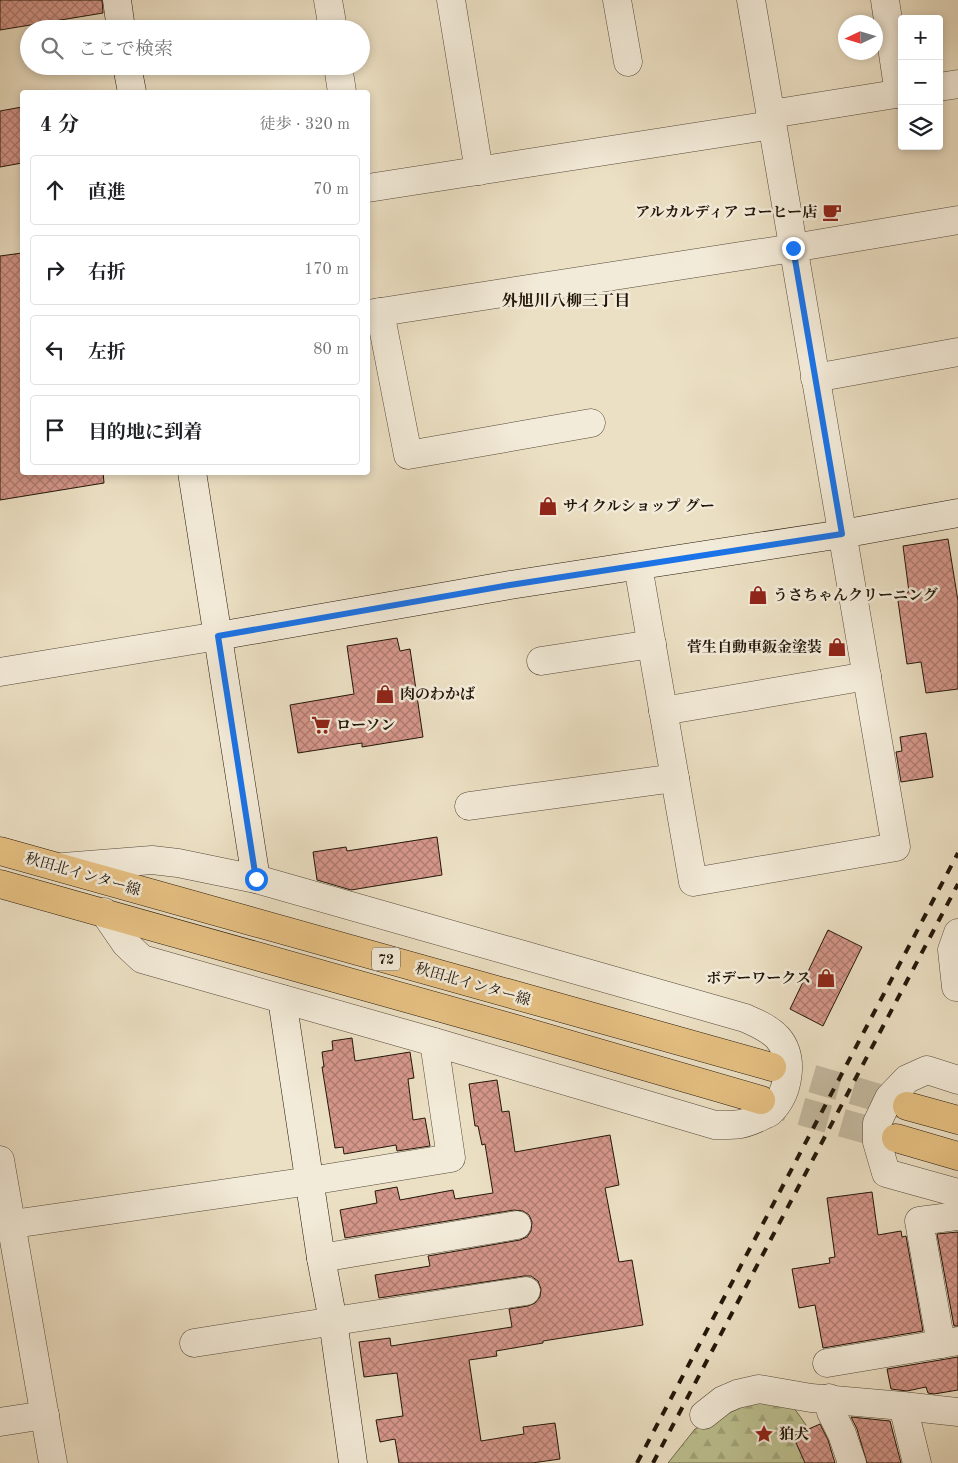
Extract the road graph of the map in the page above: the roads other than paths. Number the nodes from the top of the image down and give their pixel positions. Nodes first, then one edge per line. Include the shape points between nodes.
1 (117, 0) edge
2 (328, 0) edge
3 (451, 0) edge
4 (617, 0) edge
5 (751, 0) edge
6 (885, 0) edge
7 (120, 20) edge
8 (331, 20) edge
9 (628, 62) dead end
10 (129, 75) edge
11 (339, 75) edge
12 (898, 81) edge
13 (958, 84) edge
14 (943, 86) edge
15 (132, 90) edge
16 (342, 90) edge
17 (898, 93) edge
18 (772, 120) junction
19 (479, 171) junction
20 (370, 188) edge
21 (958, 220) edge
22 (793, 248) junction
23 (374, 313) edge
24 (958, 352) edge
25 (815, 378) junction
26 (591, 423) dead end
27 (192, 475) edge
28 (958, 513) edge
29 (842, 534) junction
30 (638, 566) junction
31 (218, 636) junction
32 (652, 644) junction
33 (541, 661) dead end
34 (0, 672) edge
35 (867, 676) junction
36 (663, 712) junction
37 (675, 778) junction
38 (469, 806) dead end
39 (0, 851) edge
40 (168, 861) junction
41 (60, 868) junction
42 (256, 879) junction
43 (0, 884) edge
44 (154, 894) junction
45 (104, 912) junction
46 (958, 933) edge
47 (958, 987) edge
48 (282, 999) junction
49 (434, 1042) junction
50 (772, 1067) tunnel mouth
51 (958, 1080) edge
52 (761, 1100) tunnel mouth
53 (907, 1106) tunnel mouth
54 (958, 1120) edge
55 (896, 1138) tunnel mouth
56 (958, 1156) edge
57 (0, 1160) edge
58 (310, 1181) junction
59 (958, 1193) edge
60 (958, 1216) edge
61 (6, 1225) edge
62 (517, 1225) dead end
63 (321, 1258) junction
64 (526, 1291) dead end
65 (333, 1321) junction
66 (950, 1342) edge
67 (194, 1343) dead end
68 (827, 1363) dead end
69 (829, 1398) junction
70 (903, 1406) junction
71 (958, 1412) edge
72 (45, 1415) junction
73 (704, 1415) dead end
74 (0, 1422) edge
75 (53, 1463) edge
76 (353, 1463) edge
77 (852, 1463) edge
78 (917, 1463) edge

1 - 7 street
2 - 8 street
3 - 19 street
4 - 9 street
5 - 18 street
6 - 12 street
10 - 15 street
11 - 16 street
13 - 14 street
17 - 18 street
18 - 19 street
18 - 22 street
19 - 20 street
21 - 22 street
22 - 23 street
22 - 25 street
23 - 26 street via 408,455
24 - 25 street
25 - 29 street
27 - 31 street
28 - 29 street
29 - 30 street
29 - 35 street
30 - 31 street
30 - 32 street
31 - 34 street
31 - 42 street
32 - 33 street
32 - 36 street
35 - 36 street
35 - 37 street via 896,847 693,882
36 - 37 street
37 - 38 street
39 - 41 main road, 秋田北インター線 / 72
40 - 41 street
40 - 42 street
40 - 44 street
41 - 44 main road, 秋田北インター線 / 72
42 - 49 street via 745,1018 762,1025 778,1038 788,1059 787,1082 781,1098 770,1112 744,1125 715,1125
43 - 45 main road, 秋田北インター線 / 72
44 - 50 main road, 秋田北インター線 / 72
45 - 48 street via 126,944 142,958
45 - 52 main road, 秋田北インター線 / 72
46 - 47 street via 952,950
48 - 49 street
48 - 58 street
49 - 58 street via 451,1158
51 - 59 street via 926,1070 907,1079 889,1098 877,1124 877,1142 886,1172
53 - 54 main road
55 - 56 main road
57 - 61 street
58 - 61 street
58 - 63 street
60 - 66 street via 919,1221
61 - 72 street
62 - 63 street
63 - 65 street
64 - 65 street
65 - 67 street
65 - 76 street
66 - 68 street
69 - 70 street
69 - 73 street via 759,1389 723,1400
69 - 77 street via 831,1412
70 - 71 street
70 - 78 street
72 - 74 street
72 - 75 street

